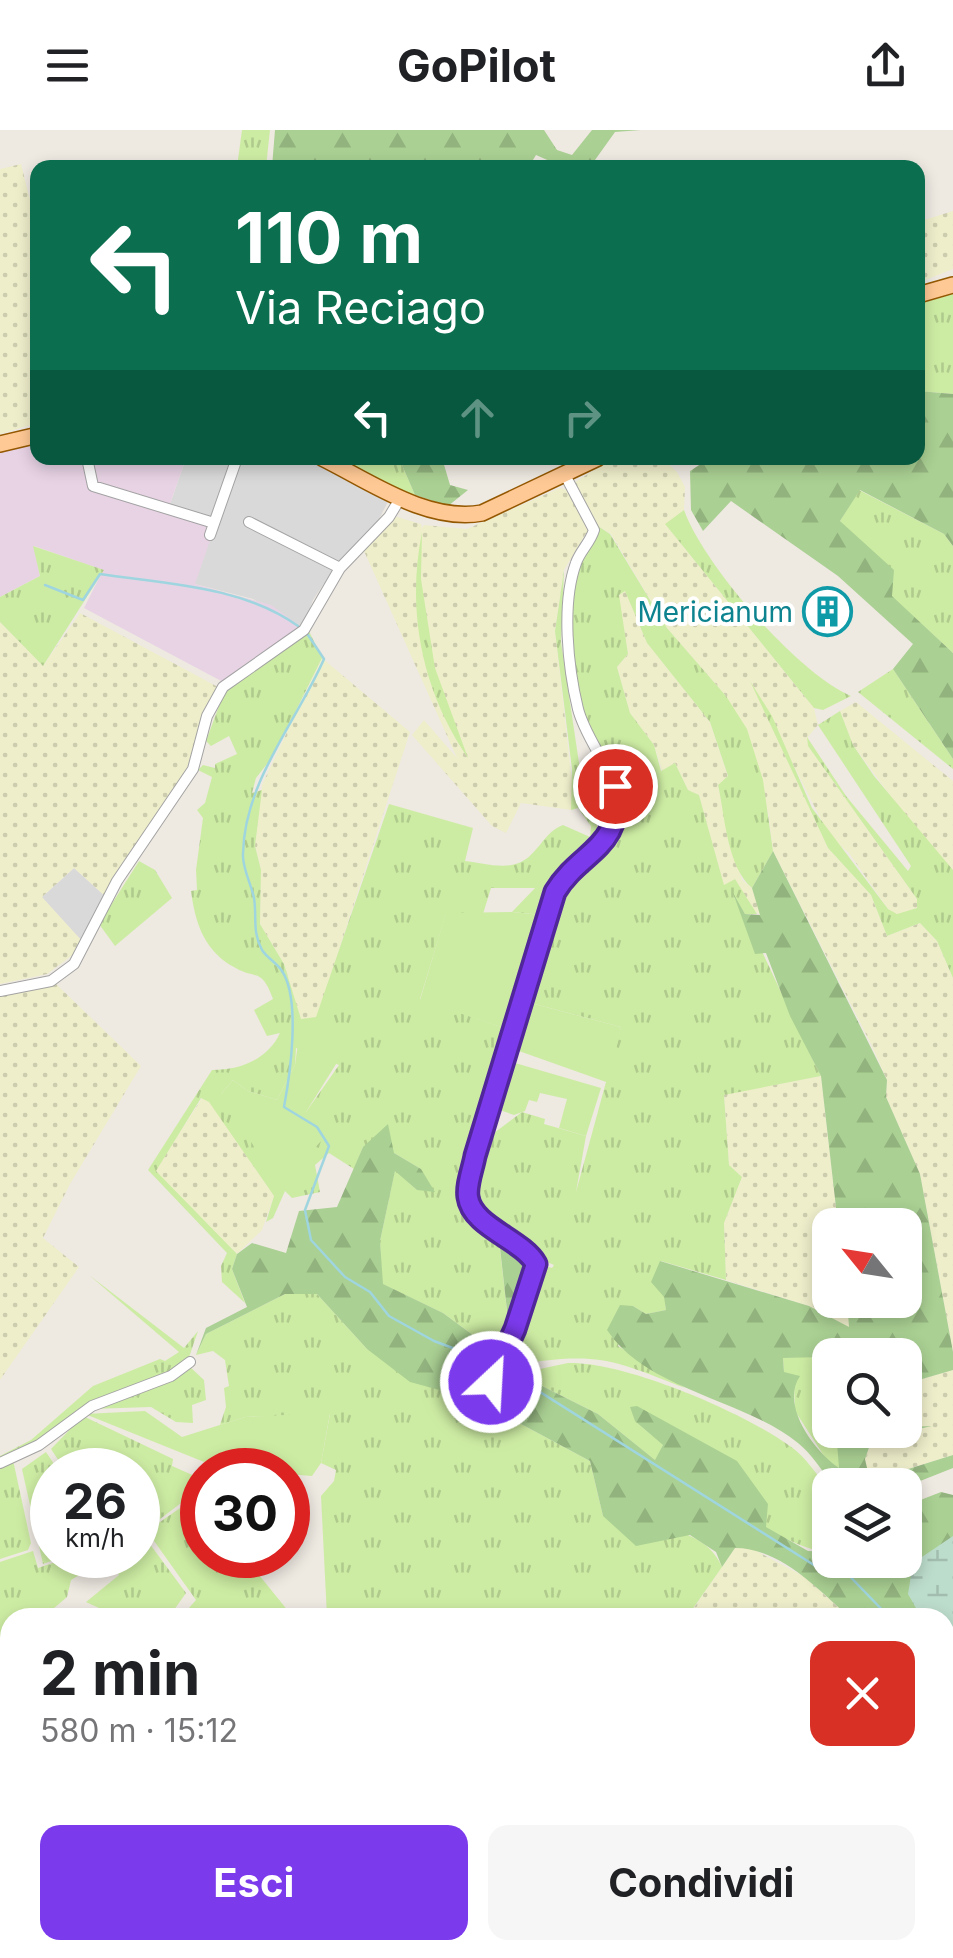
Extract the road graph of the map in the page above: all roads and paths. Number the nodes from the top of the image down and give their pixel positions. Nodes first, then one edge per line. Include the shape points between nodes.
1 (953, 285) edge
2 (925, 294) edge
3 (30, 437) edge
4 (0, 444) edge
5 (88, 465) edge
6 (235, 465) edge
7 (337, 465) edge
8 (586, 465) edge
9 (565, 477) junction
10 (401, 496) junction
11 (250, 522) dead end
12 (340, 568) junction
13 (0, 991) edge
14 (190, 1362) dead end
15 (491, 1382) dead end
16 (0, 1463) edge

1 - 2 main road
3 - 4 main road
5 - 6 street via 93,486 212,529
7 - 10 main road
8 - 9 main road
9 - 10 main road via 463,516
9 - 15 street via 594,530 576,561 570,590 578,710 618,802 610,834 555,892 475,1156 468,1197 475,1212 536,1264
10 - 12 street
11 - 12 street
12 - 13 street via 296,638 222,687 193,769 118,881 74,964 51,982
14 - 16 street via 92,1406 39,1445

